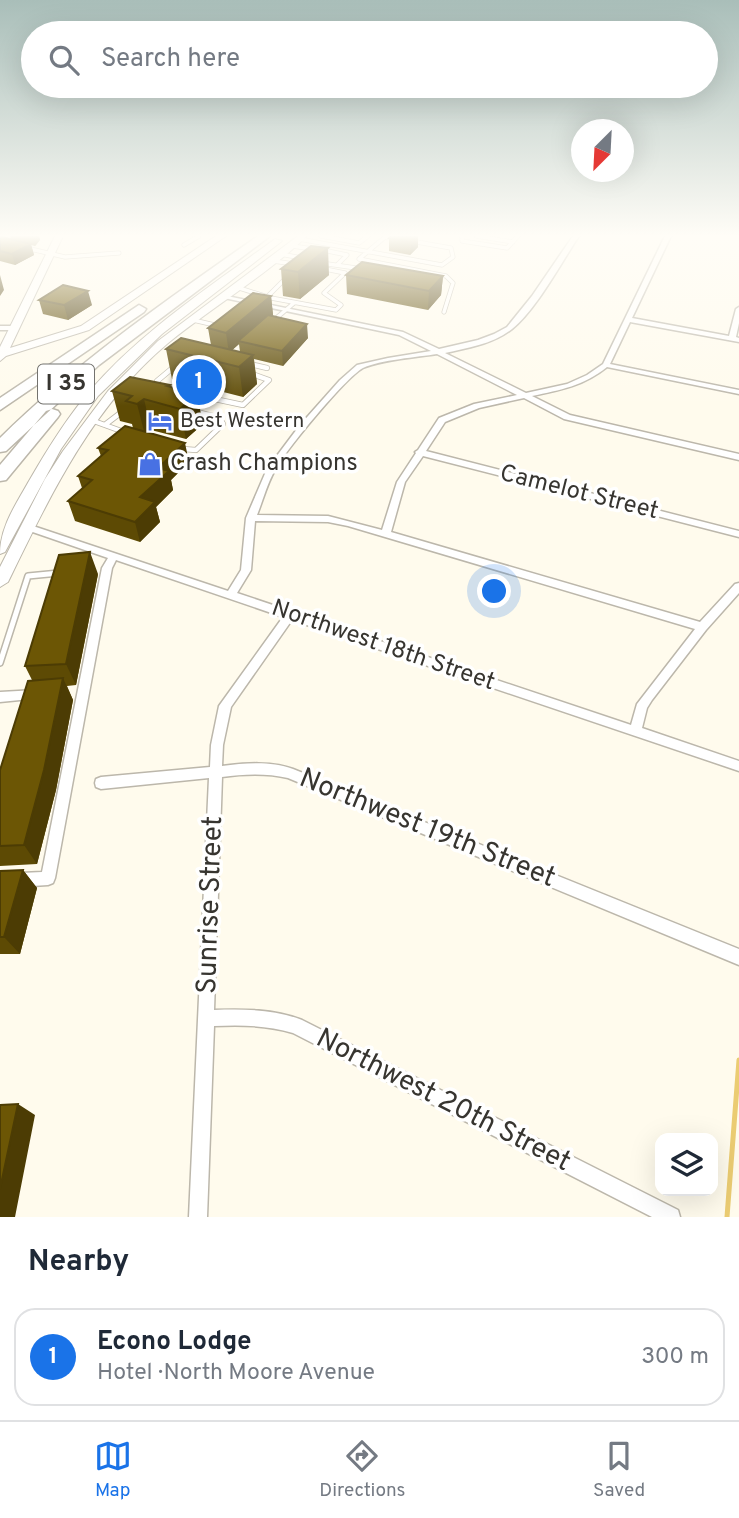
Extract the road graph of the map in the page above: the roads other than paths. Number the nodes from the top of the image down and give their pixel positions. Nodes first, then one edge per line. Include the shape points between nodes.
1 (36, 293) edge
2 (137, 293) edge
3 (163, 293) edge
4 (186, 293) edge
5 (216, 293) edge
6 (228, 293) edge
7 (257, 293) edge
8 (272, 293) edge
9 (324, 293) edge
10 (450, 293) edge
11 (535, 293) edge
12 (642, 293) edge
13 (224, 296) junction
14 (268, 296) junction
15 (294, 303) junction
16 (287, 309) junction
17 (739, 309) edge
18 (444, 312) dead end
19 (193, 320) junction
20 (629, 320) junction
21 (268, 326) edge
22 (0, 328) edge
23 (22, 328) junction
24 (85, 328) junction
25 (137, 328) junction
26 (65, 335) junction
27 (218, 335) edge
28 (735, 340) edge
29 (438, 350) junction
30 (2, 352) edge
31 (183, 358) edge
32 (242, 362) edge
33 (606, 365) junction
34 (267, 368) dead end
35 (240, 371) edge
36 (159, 386) edge
37 (0, 390) edge
38 (186, 392) edge
39 (739, 393) edge
40 (524, 396) junction
41 (0, 405) edge
42 (127, 408) edge
43 (196, 412) edge
44 (91, 420) junction
45 (106, 424) junction
46 (127, 435) edge
47 (0, 447) edge
48 (176, 447) edge
49 (419, 452) junction
50 (739, 457) edge
51 (0, 476) edge
52 (251, 518) junction
53 (27, 527) junction
54 (386, 533) junction
55 (739, 534) edge
56 (0, 549) edge
57 (114, 555) junction
58 (72, 571) edge
59 (61, 572) junction
60 (0, 582) edge
61 (57, 585) edge
62 (739, 587) edge
63 (231, 594) junction
64 (290, 615) junction
65 (702, 627) junction
66 (0, 663) edge
67 (29, 690) junction
68 (50, 694) edge
69 (0, 697) edge
70 (24, 708) edge
71 (635, 732) junction
72 (739, 766) edge
73 (216, 772) junction
74 (101, 783) dead end
75 (0, 881) edge
76 (739, 957) edge
77 (206, 1017) junction
78 (663, 1213) edge
79 (198, 1217) edge

1 - 23 main road
2 - 24 main road
3 - 41 highway, I 35
4 - 25 highway, I 35
5 - 56 main road via 142,344 95,393 57,445
6 - 13 main road
7 - 14 lane
8 - 14 lane
9 - 15 lane via 341,304 331,310
10 - 18 lane
11 - 29 street via 509,328 477,342
12 - 20 street
13 - 16 street
13 - 19 main road
14 - 15 lane
15 - 16 lane
16 - 21 lane
16 - 29 street via 401,333
17 - 28 street
19 - 27 lane via 226,328
19 - 44 main road via 112,393
20 - 28 street
20 - 33 street
22 - 23 street
23 - 26 main road via 48,338
23 - 30 main road
24 - 26 main road
24 - 37 highway
25 - 47 highway, I 35 via 68,383
25 - 51 highway via 43,423
26 - 30 main road
29 - 40 street
29 - 52 street via 373,363 353,372 276,461
31 - 36 lane via 157,380
32 - 34 lane
33 - 39 street
33 - 40 street via 569,386
35 - 38 lane via 270,380 243,405
40 - 49 street via 449,415
40 - 50 street via 574,419
42 - 45 lane
43 - 48 lane via 220,418 223,425 196,450
44 - 45 lane
44 - 53 main road
45 - 46 lane
49 - 54 street via 401,482
49 - 55 street, Camelot Street
52 - 54 street via 328,519
52 - 63 street via 246,569
53 - 57 street, Northwest 18th Street
53 - 60 main road
54 - 65 street
57 - 63 street, Northwest 18th Street
57 - 75 street via 102,568 48,878
58 - 59 lane
59 - 61 lane
59 - 66 lane via 28,576
62 - 65 street
63 - 64 street, Northwest 18th Street
64 - 71 street, Northwest 18th Street
64 - 73 street, Sunrise Street via 225,706
65 - 71 street via 641,707
67 - 68 street
67 - 69 street
67 - 70 lane
71 - 72 street, Northwest 18th Street
73 - 74 street, Northwest 19th Street
73 - 76 street, Northwest 19th Street via 277,770 309,779
73 - 77 street, Sunrise Street
77 - 78 street, Northwest 20th Street via 255,1016 296,1026
77 - 79 street, Sunrise Street

